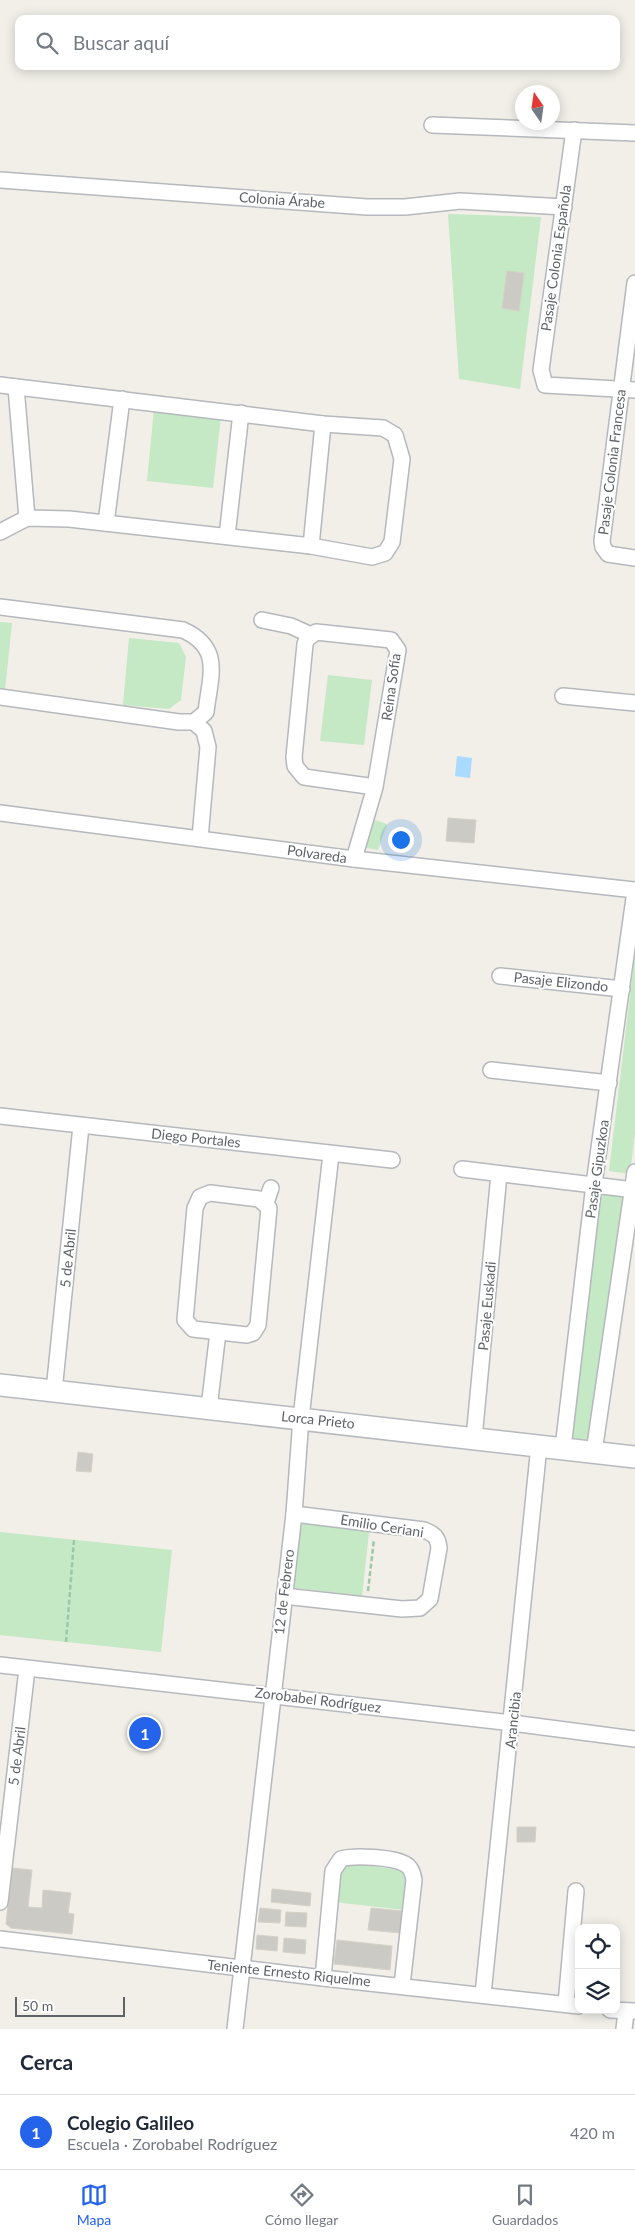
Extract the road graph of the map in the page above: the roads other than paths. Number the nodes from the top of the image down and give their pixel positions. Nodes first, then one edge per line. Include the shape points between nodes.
1 (432, 125) dead end
2 (574, 130) junction
3 (635, 133) edge
4 (0, 180) edge
5 (564, 207) junction
6 (635, 283) edge
7 (0, 384) edge
8 (16, 387) junction
9 (628, 389) edge
10 (122, 399) junction
11 (241, 413) junction
12 (323, 424) junction
13 (27, 518) junction
14 (106, 523) junction
15 (0, 532) edge
16 (228, 536) junction
17 (311, 546) junction
18 (635, 558) edge
19 (0, 607) edge
20 (262, 620) dead end
21 (311, 635) junction
22 (563, 696) dead end
23 (0, 697) edge
24 (635, 703) edge
25 (194, 722) junction
26 (375, 787) junction
27 (0, 813) edge
28 (200, 838) junction
29 (354, 859) junction
30 (635, 890) edge
31 (500, 976) dead end
32 (622, 989) junction
33 (491, 1070) dead end
34 (609, 1083) junction
35 (0, 1116) edge
36 (81, 1126) junction
37 (331, 1154) junction
38 (392, 1160) dead end
39 (462, 1170) dead end
40 (635, 1172) edge
41 (499, 1174) junction
42 (594, 1184) junction
43 (271, 1188) dead end
44 (634, 1190) edge
45 (266, 1204) junction
46 (218, 1332) junction
47 (0, 1385) edge
48 (54, 1390) junction
49 (209, 1408) junction
50 (301, 1418) junction
51 (474, 1438) junction
52 (539, 1446) junction
53 (563, 1448) junction
54 (594, 1452) junction
55 (635, 1457) edge
56 (294, 1514) junction
57 (284, 1596) junction
58 (0, 1665) edge
59 (27, 1669) junction
60 (271, 1695) junction
61 (512, 1723) junction
62 (635, 1739) edge
63 (6, 1808) edge
64 (576, 1891) dead end
65 (0, 1902) edge
66 (0, 1939) edge
67 (241, 1968) junction
68 (323, 1978) junction
69 (402, 1985) junction
70 (484, 1994) junction
71 (572, 2005) edge
72 (624, 2011) edge
73 (235, 2029) edge
74 (624, 2029) edge

1 - 2 street
2 - 3 street
2 - 5 street, Pasaje Colonia Española
4 - 5 street, Colonia Árabe via 366,207 460,201
5 - 9 street, Pasaje Colonia Española via 541,370 545,385
6 - 9 street, Pasaje Colonia Francesa
7 - 8 street
8 - 10 street
8 - 13 street
9 - 18 street, Pasaje Colonia Francesa via 602,541 605,551 612,556
10 - 11 street
10 - 14 street
11 - 12 street
11 - 16 street
12 - 17 street
12 - 17 street via 383,428 395,435 402,459 392,542 385,553 372,557
13 - 14 street
13 - 15 street
14 - 16 street
16 - 17 street
19 - 25 street via 183,630 196,635 209,649 212,660 206,712
20 - 21 street, Reina Sofía via 291,626
21 - 26 street via 305,644 295,766 304,777
21 - 26 street, Reina Sofía via 321,632 391,640 396,646 398,654
22 - 24 street
23 - 25 street
25 - 28 street via 204,731 208,747
26 - 29 street, Reina Sofía
27 - 28 street, Polvareda
28 - 29 street, Polvareda
29 - 30 street, Polvareda
30 - 32 street, Pasaje Gipuzkoa
31 - 32 street, Pasaje Elizondo
32 - 34 street, Pasaje Gipuzkoa
33 - 34 street
34 - 42 street, Pasaje Gipuzkoa
35 - 36 street, Diego Portales
36 - 37 street, Diego Portales
36 - 48 street, 5 de Abril
37 - 38 street, Diego Portales
37 - 50 street, 12 de Febrero
39 - 41 street
40 - 44 street
41 - 42 street
41 - 51 street, Pasaje Euskadi
42 - 44 street
42 - 53 street, Pasaje Gipuzkoa
43 - 45 street
44 - 54 street
45 - 46 street via 269,1212 256,1330 247,1335
45 - 46 street via 252,1197 210,1193 197,1201 184,1320 194,1329
46 - 49 street
47 - 48 main road, Lorca Prieto
48 - 49 main road, Lorca Prieto
49 - 50 main road, Lorca Prieto
50 - 51 main road, Lorca Prieto
50 - 56 street, 12 de Febrero
51 - 52 main road, Lorca Prieto
52 - 53 main road, Lorca Prieto
52 - 61 street, Arancibia
53 - 54 main road, Lorca Prieto
54 - 55 main road, Lorca Prieto
56 - 57 street, 12 de Febrero
56 - 57 street, Emilio Ceriani via 424,1530 438,1540 439,1548 432,1594 426,1603 412,1609
57 - 60 street, 12 de Febrero
58 - 59 street, Zorobabel Rodríguez
59 - 60 street, Zorobabel Rodríguez
59 - 63 street, 5 de Abril
60 - 61 street, Zorobabel Rodríguez
60 - 67 street, 12 de Febrero
61 - 62 street, Zorobabel Rodríguez
61 - 70 street, Arancibia
63 - 65 street, 5 de Abril
64 - 71 street
66 - 67 street, Teniente Ernesto Riquelme
67 - 68 street, Teniente Ernesto Riquelme
67 - 73 street, 12 de Febrero
68 - 69 street, Teniente Ernesto Riquelme
68 - 69 street via 333,1871 341,1859 356,1856 398,1861 413,1872
69 - 70 street, Teniente Ernesto Riquelme
70 - 71 street, Teniente Ernesto Riquelme
72 - 74 street

